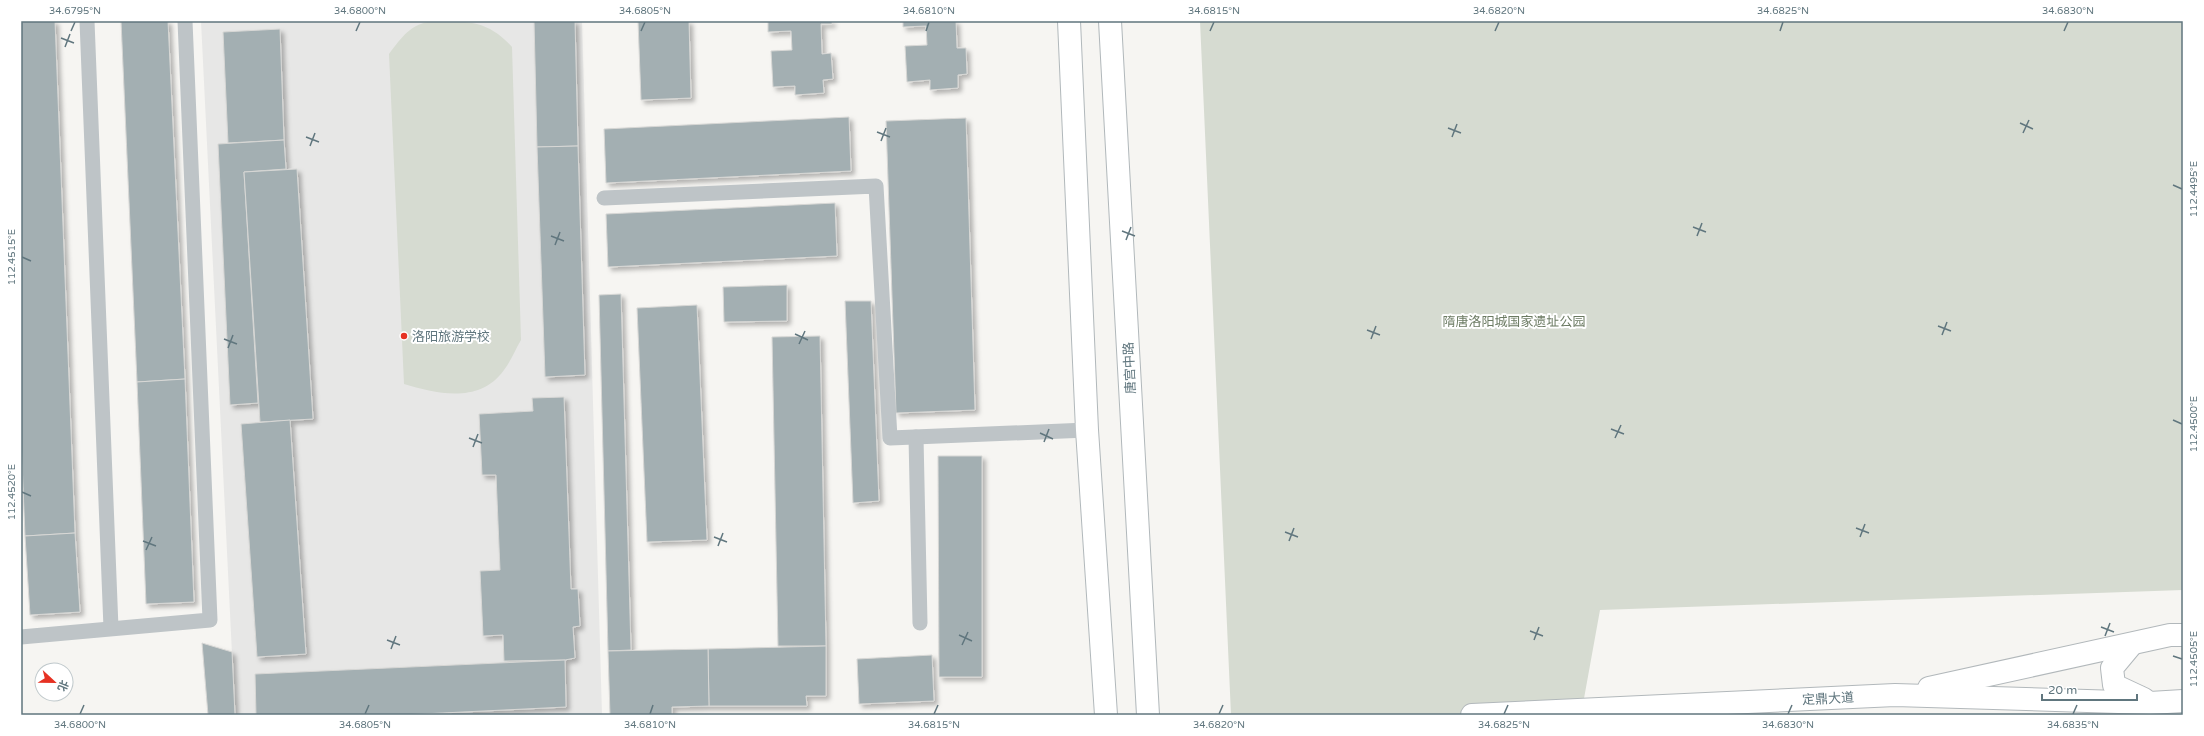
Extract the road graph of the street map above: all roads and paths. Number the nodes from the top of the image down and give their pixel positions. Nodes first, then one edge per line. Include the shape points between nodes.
1 (87, 21) edge
2 (185, 21) edge
3 (1069, 21) edge
4 (1110, 21) edge
5 (604, 198) dead end
6 (1087, 430) junction
7 (916, 437) junction
8 (920, 623) dead end
9 (111, 628) junction
10 (2183, 635) edge
11 (21, 637) edge
12 (2132, 644) junction
13 (1895, 695) junction
14 (2183, 701) edge
15 (2150, 702) junction
16 (1611, 712) edge
17 (1106, 715) edge
18 (1148, 715) edge
19 (1472, 715) edge

1 - 9 lane
2 - 9 lane via 210,620
3 - 6 main road
4 - 18 main road, 唐宫中路
5 - 7 lane via 876,186 890,438
6 - 7 lane
6 - 17 main road
7 - 8 lane
9 - 11 lane
10 - 12 main road via 2170,635
12 - 13 main road
12 - 15 main road via 2112,668 2114,685
13 - 15 main road, 定鼎大道
13 - 16 main road, 定鼎大道
14 - 15 main road, 定鼎大道
16 - 19 main road, 定鼎大道

